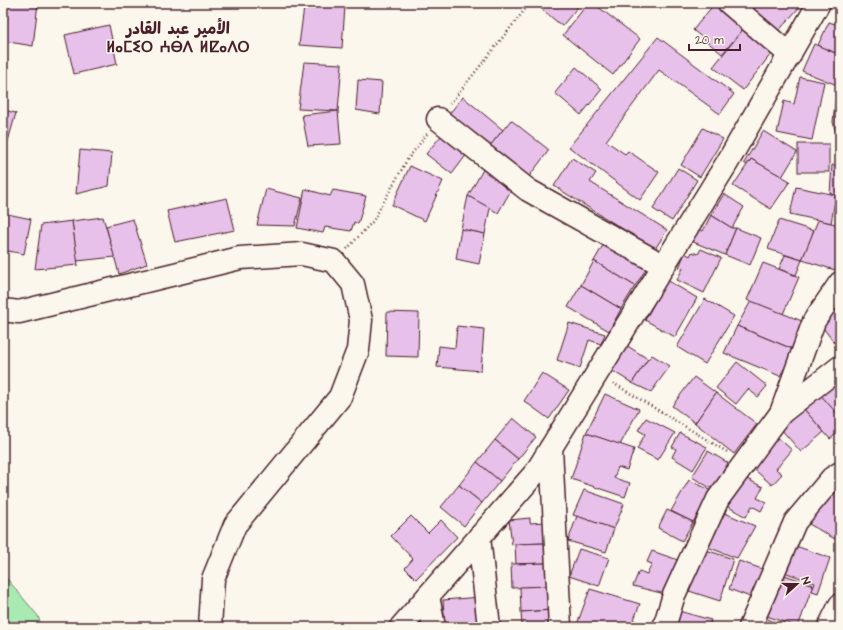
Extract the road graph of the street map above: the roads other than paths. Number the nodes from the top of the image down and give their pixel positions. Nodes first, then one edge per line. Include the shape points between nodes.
1 (729, 3) edge
2 (819, 3) edge
3 (790, 55) junction
4 (438, 119) dead end
5 (664, 266) junction
6 (840, 283) edge
7 (3, 310) edge
8 (840, 367) edge
9 (781, 413) junction
10 (551, 448) junction
11 (840, 473) edge
12 (479, 537) junction
13 (428, 596) junction
14 (840, 606) edge
15 (210, 627) edge
16 (401, 627) edge
17 (434, 627) edge
18 (489, 627) edge
19 (560, 627) edge
20 (664, 627) edge
21 (750, 627) edge
22 (829, 627) edge

1 - 3 street
2 - 3 street
3 - 5 street
4 - 5 street via 528,190
5 - 10 street
6 - 9 street via 814,321
7 - 15 street via 19,312 240,258 302,254 334,261 353,284 361,320 358,350 340,397 235,525 213,579
8 - 9 street
9 - 20 street via 718,499 674,595
10 - 12 street via 536,472
10 - 19 street
11 - 21 street via 832,478 794,522
12 - 13 street
12 - 18 street
13 - 16 street
13 - 17 street
14 - 22 street

